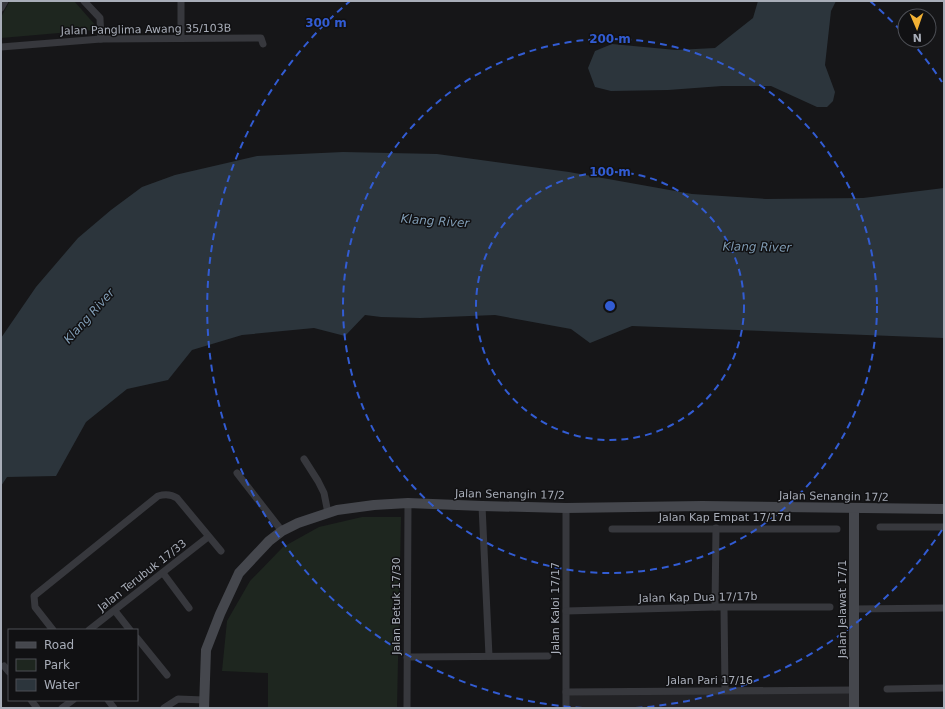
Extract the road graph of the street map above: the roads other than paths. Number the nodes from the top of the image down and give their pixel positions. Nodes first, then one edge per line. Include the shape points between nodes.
1 (5, 1) edge
2 (84, 1) edge
3 (180, 1) edge
4 (1, 8) edge
5 (101, 38) junction
6 (180, 38) junction
7 (263, 44) dead end
8 (1, 47) edge
9 (304, 459) dead end
10 (237, 473) dead end
11 (408, 503) junction
12 (482, 506) junction
13 (566, 508) junction
14 (854, 509) junction
15 (944, 509) edge
16 (328, 513) junction
17 (880, 527) dead end
18 (944, 527) edge
19 (716, 528) junction
20 (837, 528) dead end
21 (612, 529) dead end
22 (282, 531) junction
23 (208, 537) junction
24 (221, 551) dead end
25 (163, 573) junction
26 (715, 607) junction
27 (724, 607) junction
28 (830, 607) dead end
29 (189, 608) dead end
30 (944, 608) edge
31 (854, 609) junction
32 (115, 611) junction
33 (566, 611) junction
34 (53, 629) edge
35 (89, 629) edge
36 (129, 629) edge
37 (138, 639) edge
38 (489, 656) junction
39 (548, 656) dead end
40 (407, 657) junction
41 (4, 666) dead end
42 (8, 671) edge
43 (167, 675) dead end
44 (944, 688) edge
45 (887, 689) dead end
46 (725, 690) junction
47 (854, 690) junction
48 (566, 692) junction
49 (72, 701) edge
50 (204, 704) edge
51 (62, 708) edge
52 (164, 708) edge
53 (407, 708) edge
54 (566, 708) edge
55 (854, 708) edge

1 - 4 street
2 - 5 street via 100,18
3 - 6 street
5 - 6 street, Jalan Panglima Awang 35/103B
5 - 8 street, Jalan Panglima Awang 35/103B
6 - 7 street, Jalan Panglima Awang 35/103B via 261,38
9 - 16 street via 324,494
10 - 22 street
11 - 12 street, Jalan Senangin 17/2
11 - 16 street, Jalan Senangin 17/2 via 358,507
11 - 40 street, Jalan Betuk 17/30
12 - 13 street, Jalan Senangin 17/2
12 - 38 street
13 - 14 street, Jalan Senangin 17/2 via 702,506
13 - 33 street, Jalan Kaloi 17/17
14 - 15 street, Jalan Senangin 17/2
14 - 31 street, Jalan Jelawat 17/1
16 - 22 street, Jalan Senangin 17/2
17 - 18 street
19 - 20 street, Jalan Kap Empat 17/17d
19 - 21 street, Jalan Kap Empat 17/17d
19 - 26 street
22 - 50 street, Jalan Senangin 17/2 via 239,573 220,614 206,650
23 - 24 street
23 - 25 street, Jalan Terubuk 17/33
23 - 34 street via 177,498 164,494 158,496 34,596 35,607
25 - 29 street
25 - 32 street, Jalan Terubuk 17/33
26 - 27 street, Jalan Kap Dua 17/17b
26 - 33 street, Jalan Kap Dua 17/17b
27 - 28 street, Jalan Kap Dua 17/17b
27 - 46 street
30 - 31 street
31 - 47 street, Jalan Jelawat 17/1
32 - 35 street, Jalan Terubuk 17/33
32 - 36 street
33 - 48 street, Jalan Kaloi 17/17
37 - 43 street
38 - 39 street
38 - 40 street
40 - 53 street, Jalan Betuk 17/30
41 - 42 street
44 - 45 street
46 - 47 street, Jalan Pari 17/16
46 - 48 street, Jalan Pari 17/16
47 - 55 street, Jalan Jelawat 17/1
48 - 54 street, Jalan Kaloi 17/17
49 - 51 street
50 - 52 street via 178,699

